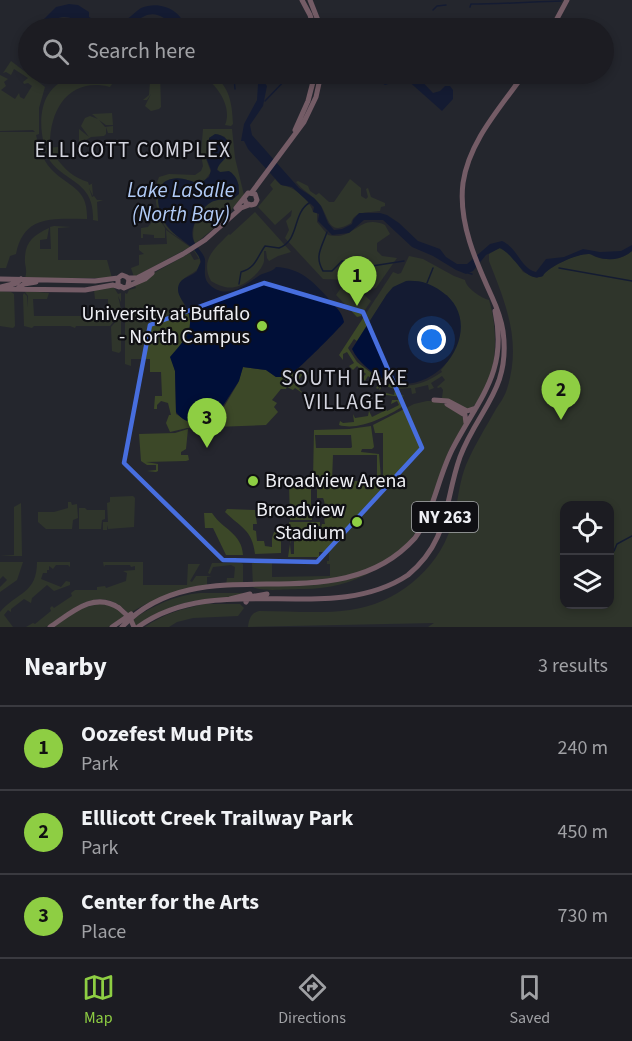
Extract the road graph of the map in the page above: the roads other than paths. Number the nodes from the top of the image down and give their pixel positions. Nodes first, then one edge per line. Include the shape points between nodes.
1 (302, 0) edge
2 (310, 0) edge
3 (567, 0) edge
4 (311, 18) edge
5 (318, 18) edge
6 (557, 18) edge
7 (312, 84) edge
8 (318, 84) edge
9 (517, 84) edge
10 (286, 148) junction
11 (263, 179) junction
12 (252, 192) junction
13 (257, 197) junction
14 (244, 198) junction
15 (249, 205) junction
16 (219, 227) junction
17 (157, 268) junction
18 (118, 278) junction
19 (128, 278) junction
20 (0, 279) edge
21 (21, 279) junction
22 (50, 280) junction
23 (128, 285) junction
24 (119, 287) junction
25 (0, 288) edge
26 (16, 289) junction
27 (492, 297) junction
28 (477, 407) junction
29 (466, 426) junction
30 (370, 576) dead end
31 (251, 591) junction
32 (325, 591) dead end
33 (290, 592) junction
34 (165, 598) junction
35 (210, 602) junction
36 (246, 602) junction
37 (50, 627) edge
38 (112, 627) edge
39 (122, 627) edge
40 (138, 627) edge

1 - 4 main road
2 - 5 main road
3 - 6 main road
7 - 10 main road
8 - 10 main road via 309,113
9 - 27 main road, NY 263 via 477,142 466,171 462,207 472,248
10 - 11 main road
11 - 12 main road
11 - 13 main road
12 - 13 main road
12 - 14 main road
13 - 15 main road via 255,204
14 - 15 main road
14 - 16 main road
15 - 16 main road
16 - 17 main road via 188,252
17 - 19 main road via 136,279
17 - 23 main road via 146,278
18 - 19 main road
18 - 22 main road
18 - 24 main road
19 - 23 main road
20 - 21 main road
21 - 22 main road
21 - 25 main road
22 - 26 main road
23 - 24 main road
24 - 26 main road
25 - 26 main road
27 - 28 main road, NY 263 via 498,325 497,357 492,379
27 - 36 main road, NY 263 via 503,331 501,373 489,406 463,451 444,523 428,554 399,581 363,598 330,603
28 - 29 main road, NY 263
28 - 29 main road via 467,411 448,400 434,400 463,413
29 - 30 main road, NY 263 via 451,451 421,529 398,556
31 - 33 main road
31 - 34 main road via 202,591
31 - 35 main road via 247,596
32 - 33 main road
33 - 36 main road via 249,597
34 - 38 main road
34 - 39 main road
35 - 36 main road, NY 263
35 - 40 main road, NY 263 via 175,608
37 - 40 main road, bridge via 94,602 119,608

